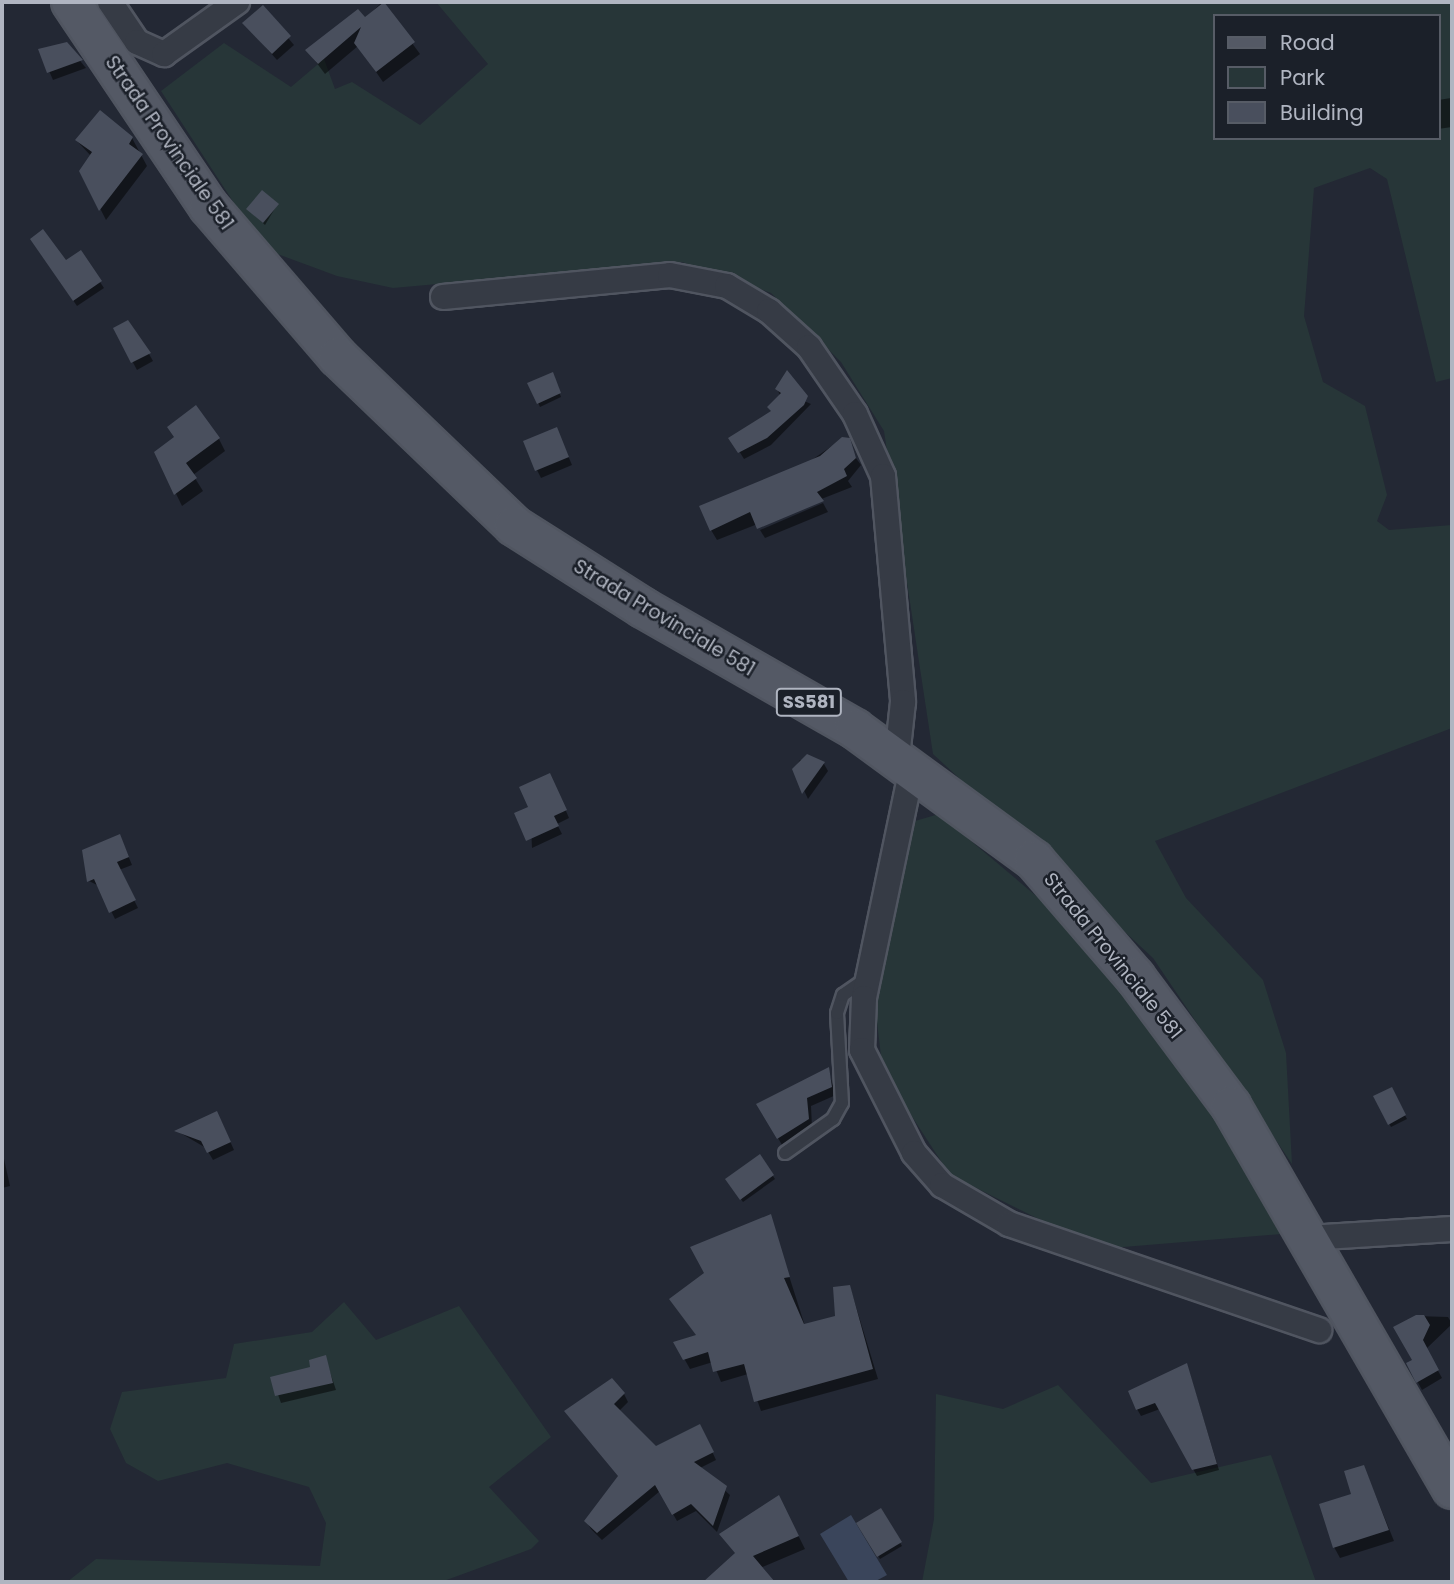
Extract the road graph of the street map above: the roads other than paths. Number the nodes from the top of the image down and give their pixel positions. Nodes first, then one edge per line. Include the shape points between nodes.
1 (71, 2) edge
2 (110, 2) edge
3 (237, 2) edge
4 (443, 296) dead end
5 (904, 762) junction
6 (868, 978) junction
7 (785, 1153) dead end
8 (1452, 1229) edge
9 (1307, 1238) junction
10 (1319, 1330) dead end
11 (1452, 1489) edge

1 - 5 main road, Strada Provinciale 581 / SS581 via 209,207 338,358 436,455 514,526
2 - 3 street via 137,42 164,54
4 - 5 street via 670,275 727,286 769,311 809,347 855,414 883,476
5 - 6 street
5 - 9 main road, Strada Provinciale 581 / SS581 via 1034,860 1135,977 1231,1106
6 - 7 lane via 844,995 837,1013 842,1103 833,1119
6 - 10 street via 862,1050 914,1153 942,1185 1009,1224
8 - 9 street
9 - 11 main road, Strada Provinciale 581 / SS581

